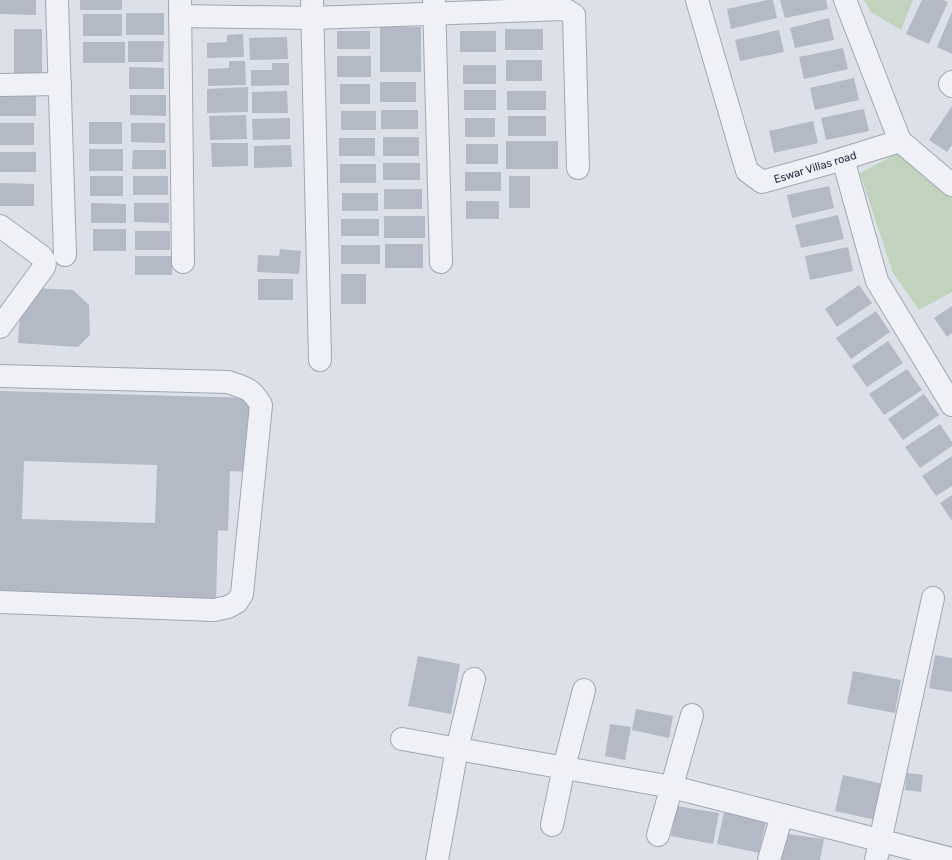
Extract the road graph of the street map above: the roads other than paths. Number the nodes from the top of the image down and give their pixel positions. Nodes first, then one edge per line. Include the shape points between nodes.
1 (57, 0) edge
2 (697, 0) edge
3 (845, 0) edge
4 (435, 7) edge
5 (180, 8) edge
6 (312, 9) edge
7 (952, 82) edge
8 (60, 84) junction
9 (0, 85) edge
10 (952, 86) edge
11 (900, 141) junction
12 (843, 159) junction
13 (578, 168) dead end
14 (952, 185) edge
15 (0, 226) edge
16 (65, 255) dead end
17 (183, 262) dead end
18 (441, 262) dead end
19 (0, 327) edge
20 (320, 360) dead end
21 (0, 376) edge
22 (952, 405) edge
23 (933, 598) dead end
24 (0, 602) edge
25 (474, 679) dead end
26 (584, 690) dead end
27 (692, 715) dead end
28 (402, 739) dead end
29 (457, 749) junction
30 (564, 767) junction
31 (672, 787) junction
32 (782, 815) junction
33 (552, 825) dead end
34 (658, 836) dead end
35 (878, 850) edge
36 (952, 859) edge
37 (437, 860) edge
38 (769, 860) edge

1 - 8 street
2 - 12 street, Eswar Villas road via 747,171 762,182
3 - 11 street
4 - 6 street
4 - 13 street via 564,9 574,14
4 - 18 street
5 - 6 street
5 - 17 street
6 - 20 street
7 - 10 street
8 - 9 street
8 - 16 street
11 - 12 street, Eswar Villas road
11 - 14 street
12 - 22 street via 877,281
15 - 19 street via 40,256 45,264
21 - 24 street via 228,382 246,388 255,395 261,405 242,594 237,602 214,610
23 - 35 street
25 - 29 street
26 - 30 street
27 - 31 street
28 - 29 street
29 - 30 street
29 - 37 street
30 - 31 street
30 - 33 street
31 - 32 street
31 - 34 street
32 - 35 street
32 - 38 street
35 - 36 street

